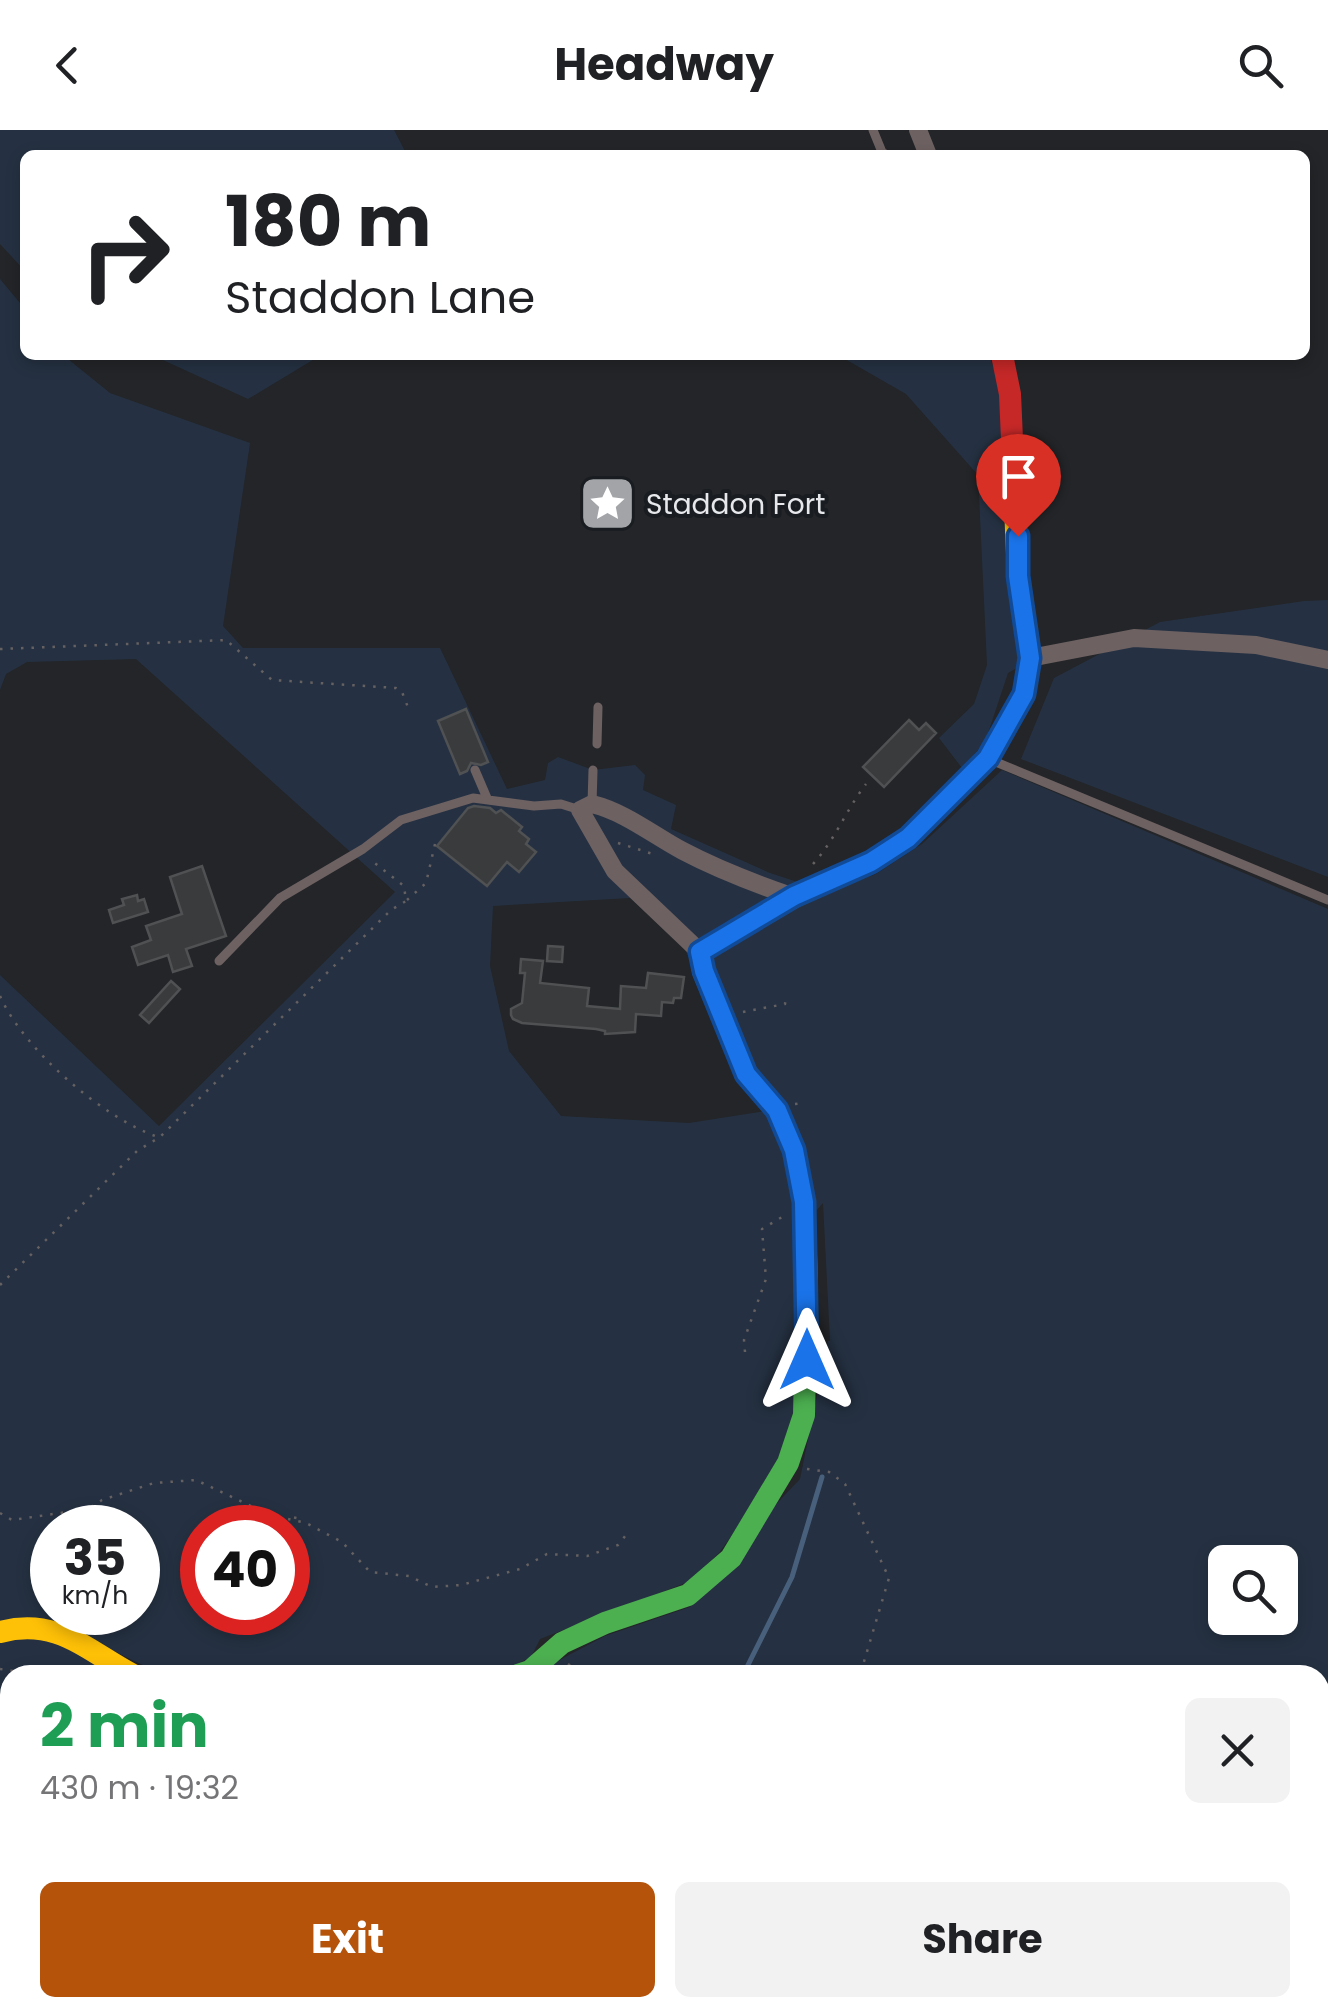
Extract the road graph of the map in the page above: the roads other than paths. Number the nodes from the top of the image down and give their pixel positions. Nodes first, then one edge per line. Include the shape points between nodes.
1 (1003, 360) edge
2 (1030, 658) junction
3 (1328, 660) edge
4 (598, 707) dead end
5 (597, 744) dead end
6 (988, 758) junction
7 (476, 770) dead end
8 (593, 770) dead end
9 (488, 798) junction
10 (586, 807) junction
11 (798, 895) junction
12 (1328, 900) edge
13 (700, 952) junction
14 (218, 961) dead end
15 (0, 1632) edge
16 (116, 1665) edge
17 (536, 1665) edge

1 - 2 street
2 - 3 street via 1134,638 1256,644
2 - 6 street via 1024,694
4 - 5 lane
6 - 11 street via 908,838
6 - 12 lane
7 - 9 lane
8 - 10 lane
9 - 10 lane
9 - 14 lane via 456,800 401,820 280,898
10 - 11 street via 610,808 741,879
10 - 13 street via 615,871
11 - 13 street
13 - 17 street via 746,1074 777,1110 794,1150 804,1202 804,1416 786,1466 731,1558 688,1595 605,1623 562,1643
15 - 16 street via 44,1624

